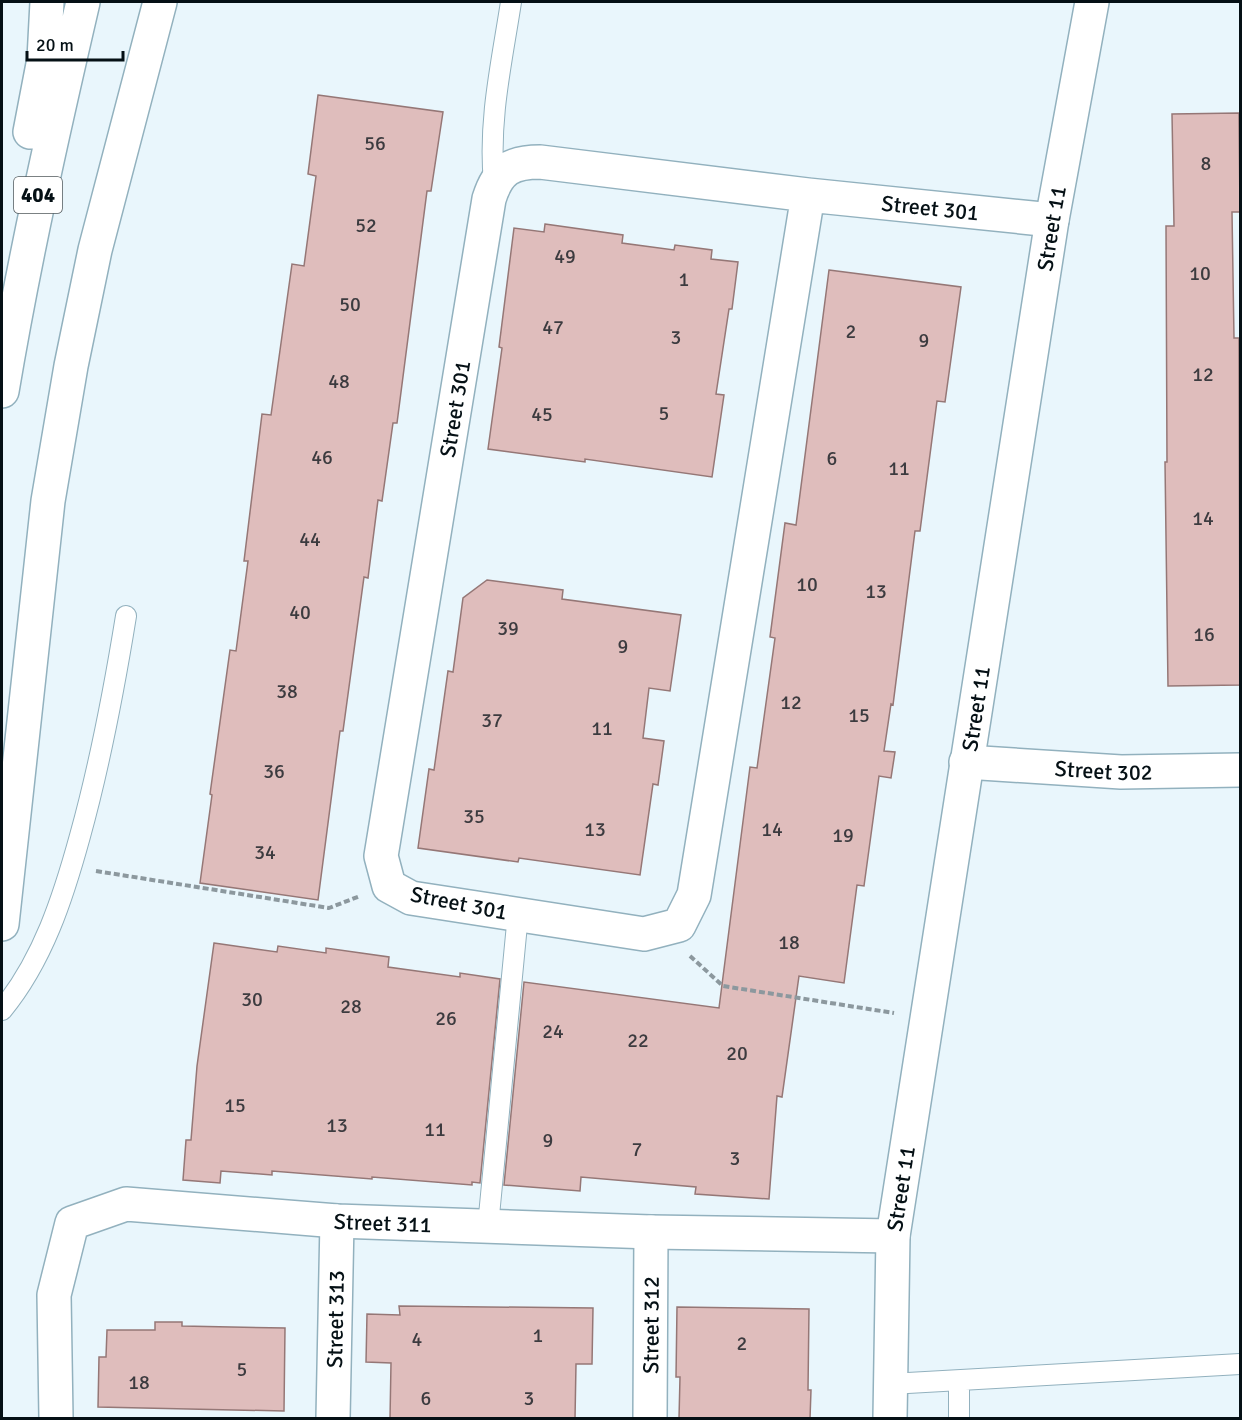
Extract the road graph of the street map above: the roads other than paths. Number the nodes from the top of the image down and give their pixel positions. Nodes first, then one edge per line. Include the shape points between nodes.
1 (47, 2) edge
2 (83, 2) edge
3 (160, 2) edge
4 (511, 2) edge
5 (1092, 2) edge
6 (494, 182) junction
7 (808, 195) junction
8 (1052, 220) junction
9 (2, 263) edge
10 (2, 391) edge
11 (126, 616) dead end
12 (966, 762) junction
13 (1240, 770) edge
14 (518, 914) junction
15 (2, 924) edge
16 (2, 1010) edge
17 (337, 1221) junction
18 (488, 1226) junction
19 (651, 1232) junction
20 (892, 1236) junction
21 (1240, 1364) edge
22 (958, 1381) junction
23 (890, 1384) junction
24 (56, 1419) edge
25 (333, 1419) edge
26 (650, 1419) edge
27 (890, 1419) edge
28 (959, 1419) edge

1 - 9 street via 38,94
2 - 10 street, 404 via 40,186
3 - 15 street via 95,250 71,366 48,501
4 - 6 lane via 492,127
5 - 8 street, Street 11
6 - 7 street, Street 301 via 507,169 523,162 540,162
6 - 14 street, Street 301 via 381,856 389,886 411,898
7 - 8 street, Street 301
7 - 14 street, Street 301 via 694,895 679,925 644,934
8 - 12 street, Street 11
11 - 16 lane via 103,743 72,867 48,935
12 - 13 street, Street 302 via 1121,772
12 - 20 street, Street 11
14 - 18 lane
17 - 18 street, Street 311
17 - 24 street, Street 311 via 126,1204 72,1223 54,1295
17 - 25 street, Street 313
18 - 19 street, Street 311
19 - 20 street, Street 311
19 - 26 street, Street 312
20 - 23 street, Street 11
21 - 22 lane
22 - 23 lane
22 - 28 lane
23 - 27 street, Street 11

